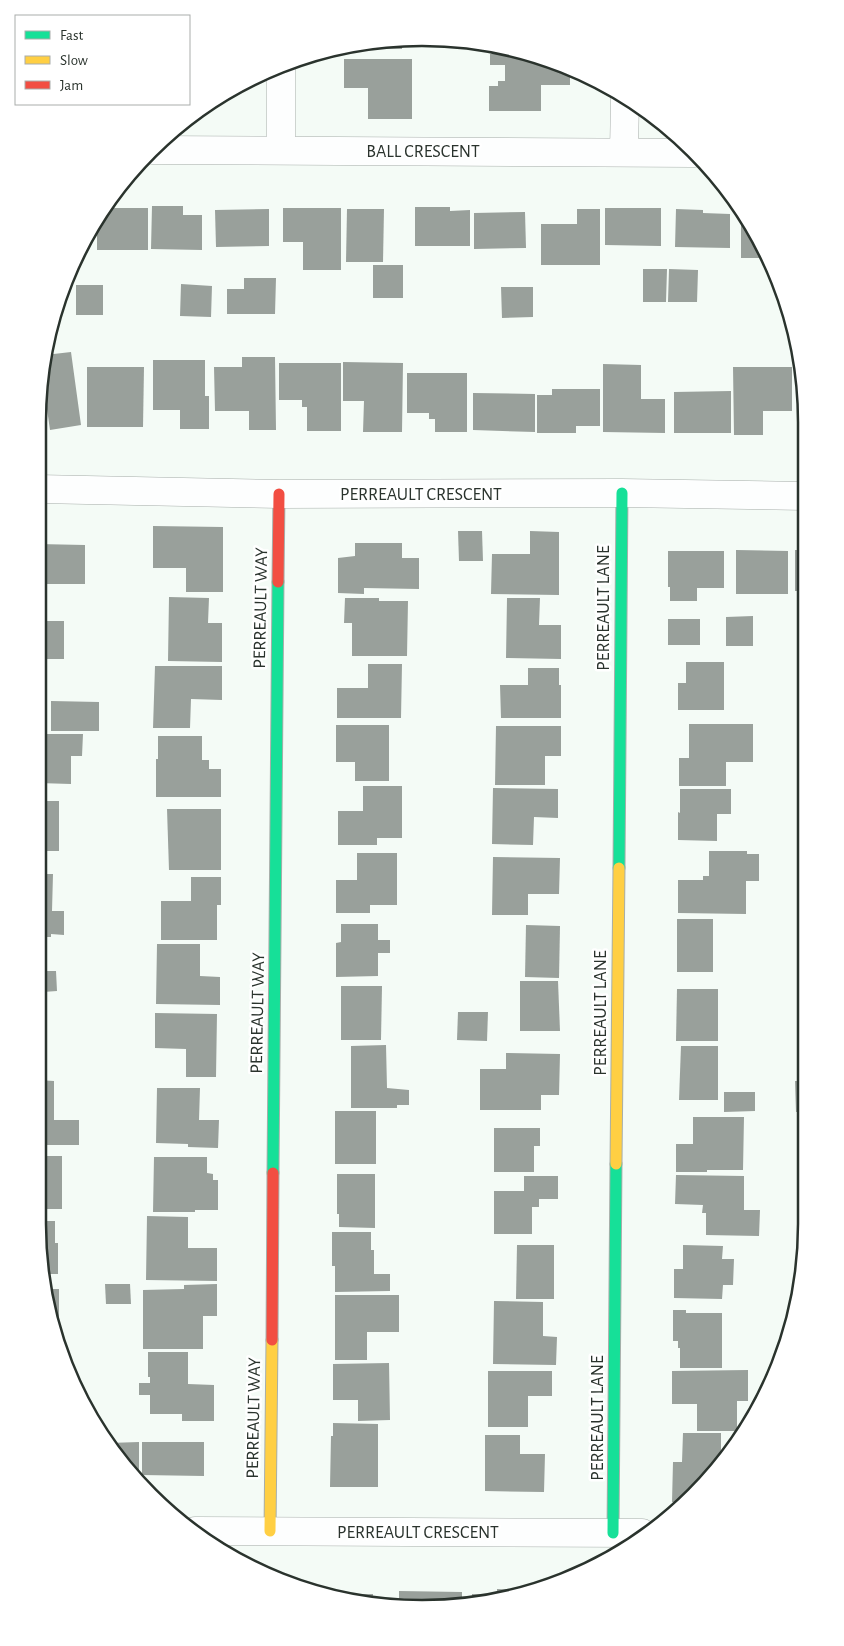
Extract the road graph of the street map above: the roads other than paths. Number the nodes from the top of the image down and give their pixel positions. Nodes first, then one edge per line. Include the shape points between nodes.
1 (281, 74) edge
2 (625, 106) edge
3 (162, 150) edge
4 (281, 150) junction
5 (624, 152) junction
6 (685, 153) edge
7 (46, 489) edge
8 (622, 493) junction
9 (279, 494) junction
10 (798, 496) edge
11 (206, 1531) edge
12 (270, 1532) junction
13 (613, 1533) junction
14 (635, 1533) edge

1 - 4 street
2 - 5 street
3 - 4 street, BALL CRESCENT
4 - 5 street, BALL CRESCENT
5 - 6 street, BALL CRESCENT
7 - 9 street, PERREAULT CRESCENT
8 - 9 street, PERREAULT CRESCENT
8 - 10 street, PERREAULT CRESCENT
8 - 13 street, PERREAULT LANE
9 - 12 street, PERREAULT WAY
11 - 12 street, PERREAULT CRESCENT
12 - 13 street, PERREAULT CRESCENT
13 - 14 street, PERREAULT CRESCENT

